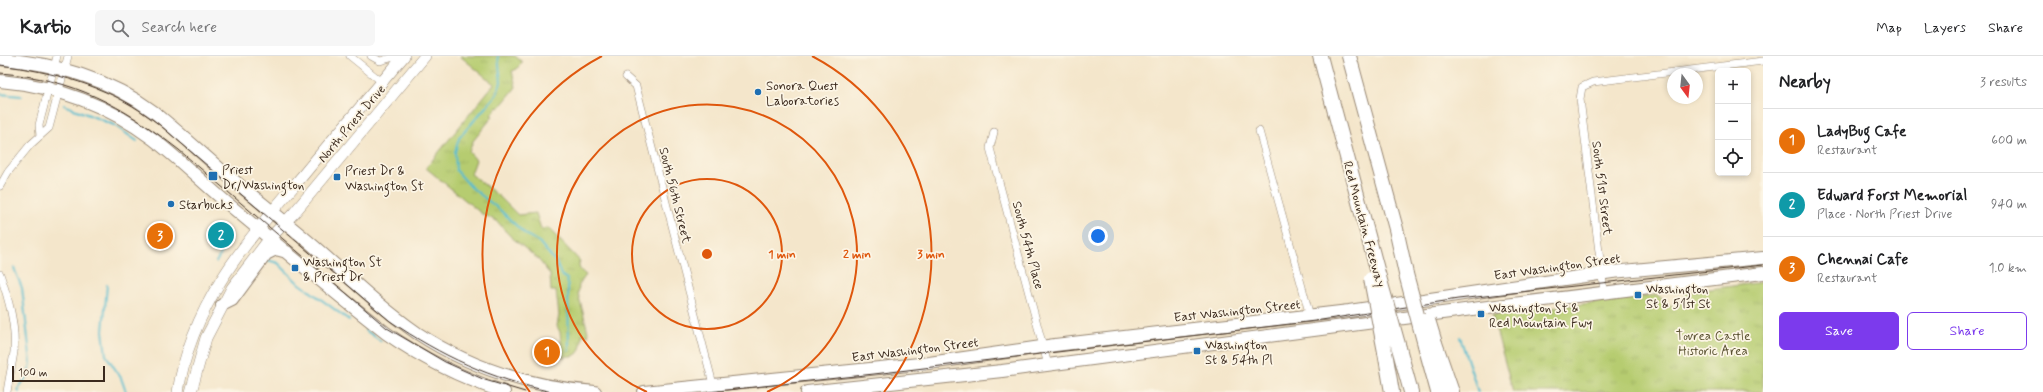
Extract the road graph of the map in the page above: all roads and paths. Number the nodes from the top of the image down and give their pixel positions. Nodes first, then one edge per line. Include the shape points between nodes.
1 (68, 56) edge
2 (350, 56) edge
3 (371, 56) edge
4 (398, 56) edge
5 (404, 56) edge
6 (413, 56) edge
7 (425, 56) edge
8 (1320, 56) edge
9 (1349, 56) edge
10 (0, 59) edge
11 (1763, 61) edge
12 (59, 64) edge
13 (626, 77) dead end
14 (0, 81) edge
15 (382, 82) junction
16 (398, 88) junction
17 (53, 90) junction
18 (1259, 131) dead end
19 (994, 132) dead end
20 (40, 136) junction
21 (0, 186) edge
22 (272, 212) junction
23 (285, 222) junction
24 (258, 229) junction
25 (270, 238) junction
26 (287, 252) junction
27 (1763, 258) edge
28 (1763, 273) edge
29 (0, 274) edge
30 (1602, 274) junction
31 (1375, 278) junction
32 (1604, 292) junction
33 (222, 305) junction
34 (1310, 316) junction
35 (1430, 344) junction
36 (1043, 346) junction
37 (1048, 365) junction
38 (714, 389) edge
39 (7, 392) edge
40 (178, 392) edge
41 (191, 392) edge
42 (504, 392) edge
43 (594, 392) edge
44 (644, 392) edge
45 (807, 392) edge
46 (1392, 392) edge
47 (1411, 392) edge
48 (1438, 392) edge
49 (1452, 392) edge

1 - 12 street
2 - 15 street
3 - 4 street via 380,61
5 - 15 main road, North Priest Drive
6 - 16 main road via 397,75 395,81
7 - 16 main road, North Priest Drive
8 - 31 highway, Red Mountain Freeway via 1360,203
9 - 35 highway, Red Mountain Freeway, bridge
10 - 12 main road
11 - 30 street, South 51st Street via 1593,82 1582,87 1580,99
12 - 17 street
12 - 17 street
12 - 22 main road via 102,82 145,106
13 - 38 street, South 56th Street via 636,86
14 - 17 main road
15 - 22 main road, North Priest Drive
16 - 23 main road, North Priest Drive
17 - 20 street via 39,125
17 - 20 street via 49,128
17 - 24 main road via 106,110 155,140
18 - 34 street
19 - 36 street, South 54th Place via 990,148
20 - 21 street via 8,172
22 - 23 main road
22 - 24 main road, North Priest Drive
23 - 25 main road, North Priest Drive
23 - 43 main road via 398,318 447,350 514,378
24 - 25 main road
24 - 40 main road, North Priest Drive via 210,298 193,336
25 - 26 main road
25 - 33 main road, North Priest Drive
26 - 33 main road via 276,250 266,254 232,300
26 - 42 main road via 400,342 449,370
27 - 30 main road, East Washington Street
28 - 32 main road
29 - 39 street via 11,307 14,326 14,353
30 - 32 street, South 51st Street
30 - 34 main road, East Washington Street
31 - 46 highway, bridge
31 - 47 highway, Red Mountain Freeway, bridge
32 - 37 main road
33 - 41 main road, North Priest Drive via 206,338
34 - 36 main road, East Washington Street
35 - 48 highway, Red Mountain Freeway
35 - 49 highway
36 - 37 street, South 54th Place
36 - 38 main road, East Washington Street
37 - 45 main road
38 - 44 main road, East Washington Street

